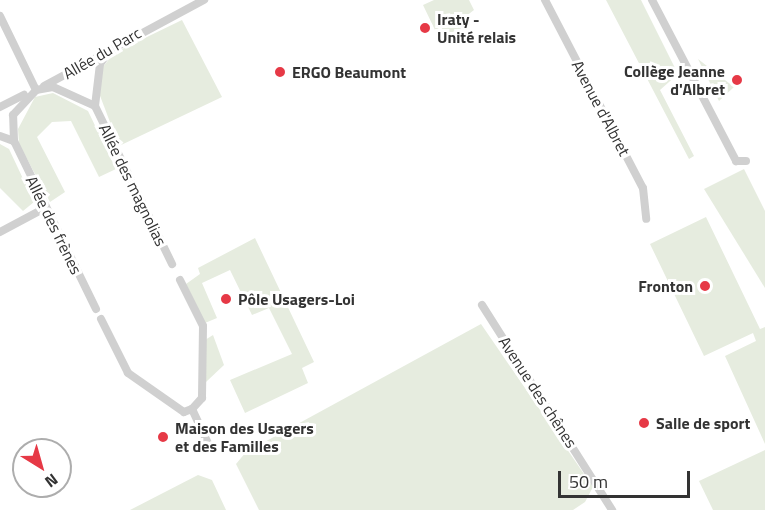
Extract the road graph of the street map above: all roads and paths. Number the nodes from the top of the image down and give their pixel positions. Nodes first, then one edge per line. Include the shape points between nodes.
1 (204, 0) edge
2 (545, 0) edge
3 (652, 0) edge
4 (0, 16) edge
5 (110, 50) junction
6 (36, 90) junction
7 (95, 106) junction
8 (0, 107) edge
9 (0, 136) edge
10 (14, 141) junction
11 (746, 161) dead end
12 (45, 208) junction
13 (646, 219) dead end
14 (0, 232) edge
15 (172, 264) dead end
16 (180, 280) dead end
17 (482, 305) dead end
18 (96, 309) dead end
19 (101, 319) dead end
20 (192, 409) junction
21 (209, 445) dead end
22 (612, 510) edge

1 - 5 lane, Allée du Parc
2 - 13 lane, Avenue d'Albret via 643,188
3 - 11 lane via 736,161
4 - 6 lane
5 - 6 lane, Allée du Parc
5 - 7 lane via 100,64
6 - 7 lane via 53,87
6 - 8 lane, Allée du Parc
6 - 10 lane via 13,115
7 - 15 lane, Allée des magnolias
9 - 10 lane
10 - 12 lane, Allée des frènes
12 - 14 lane
12 - 18 lane, Allée des frènes
16 - 20 lane via 203,326 202,398
17 - 22 lane, Avenue des chênes
19 - 20 lane via 128,373 184,412
20 - 21 lane

